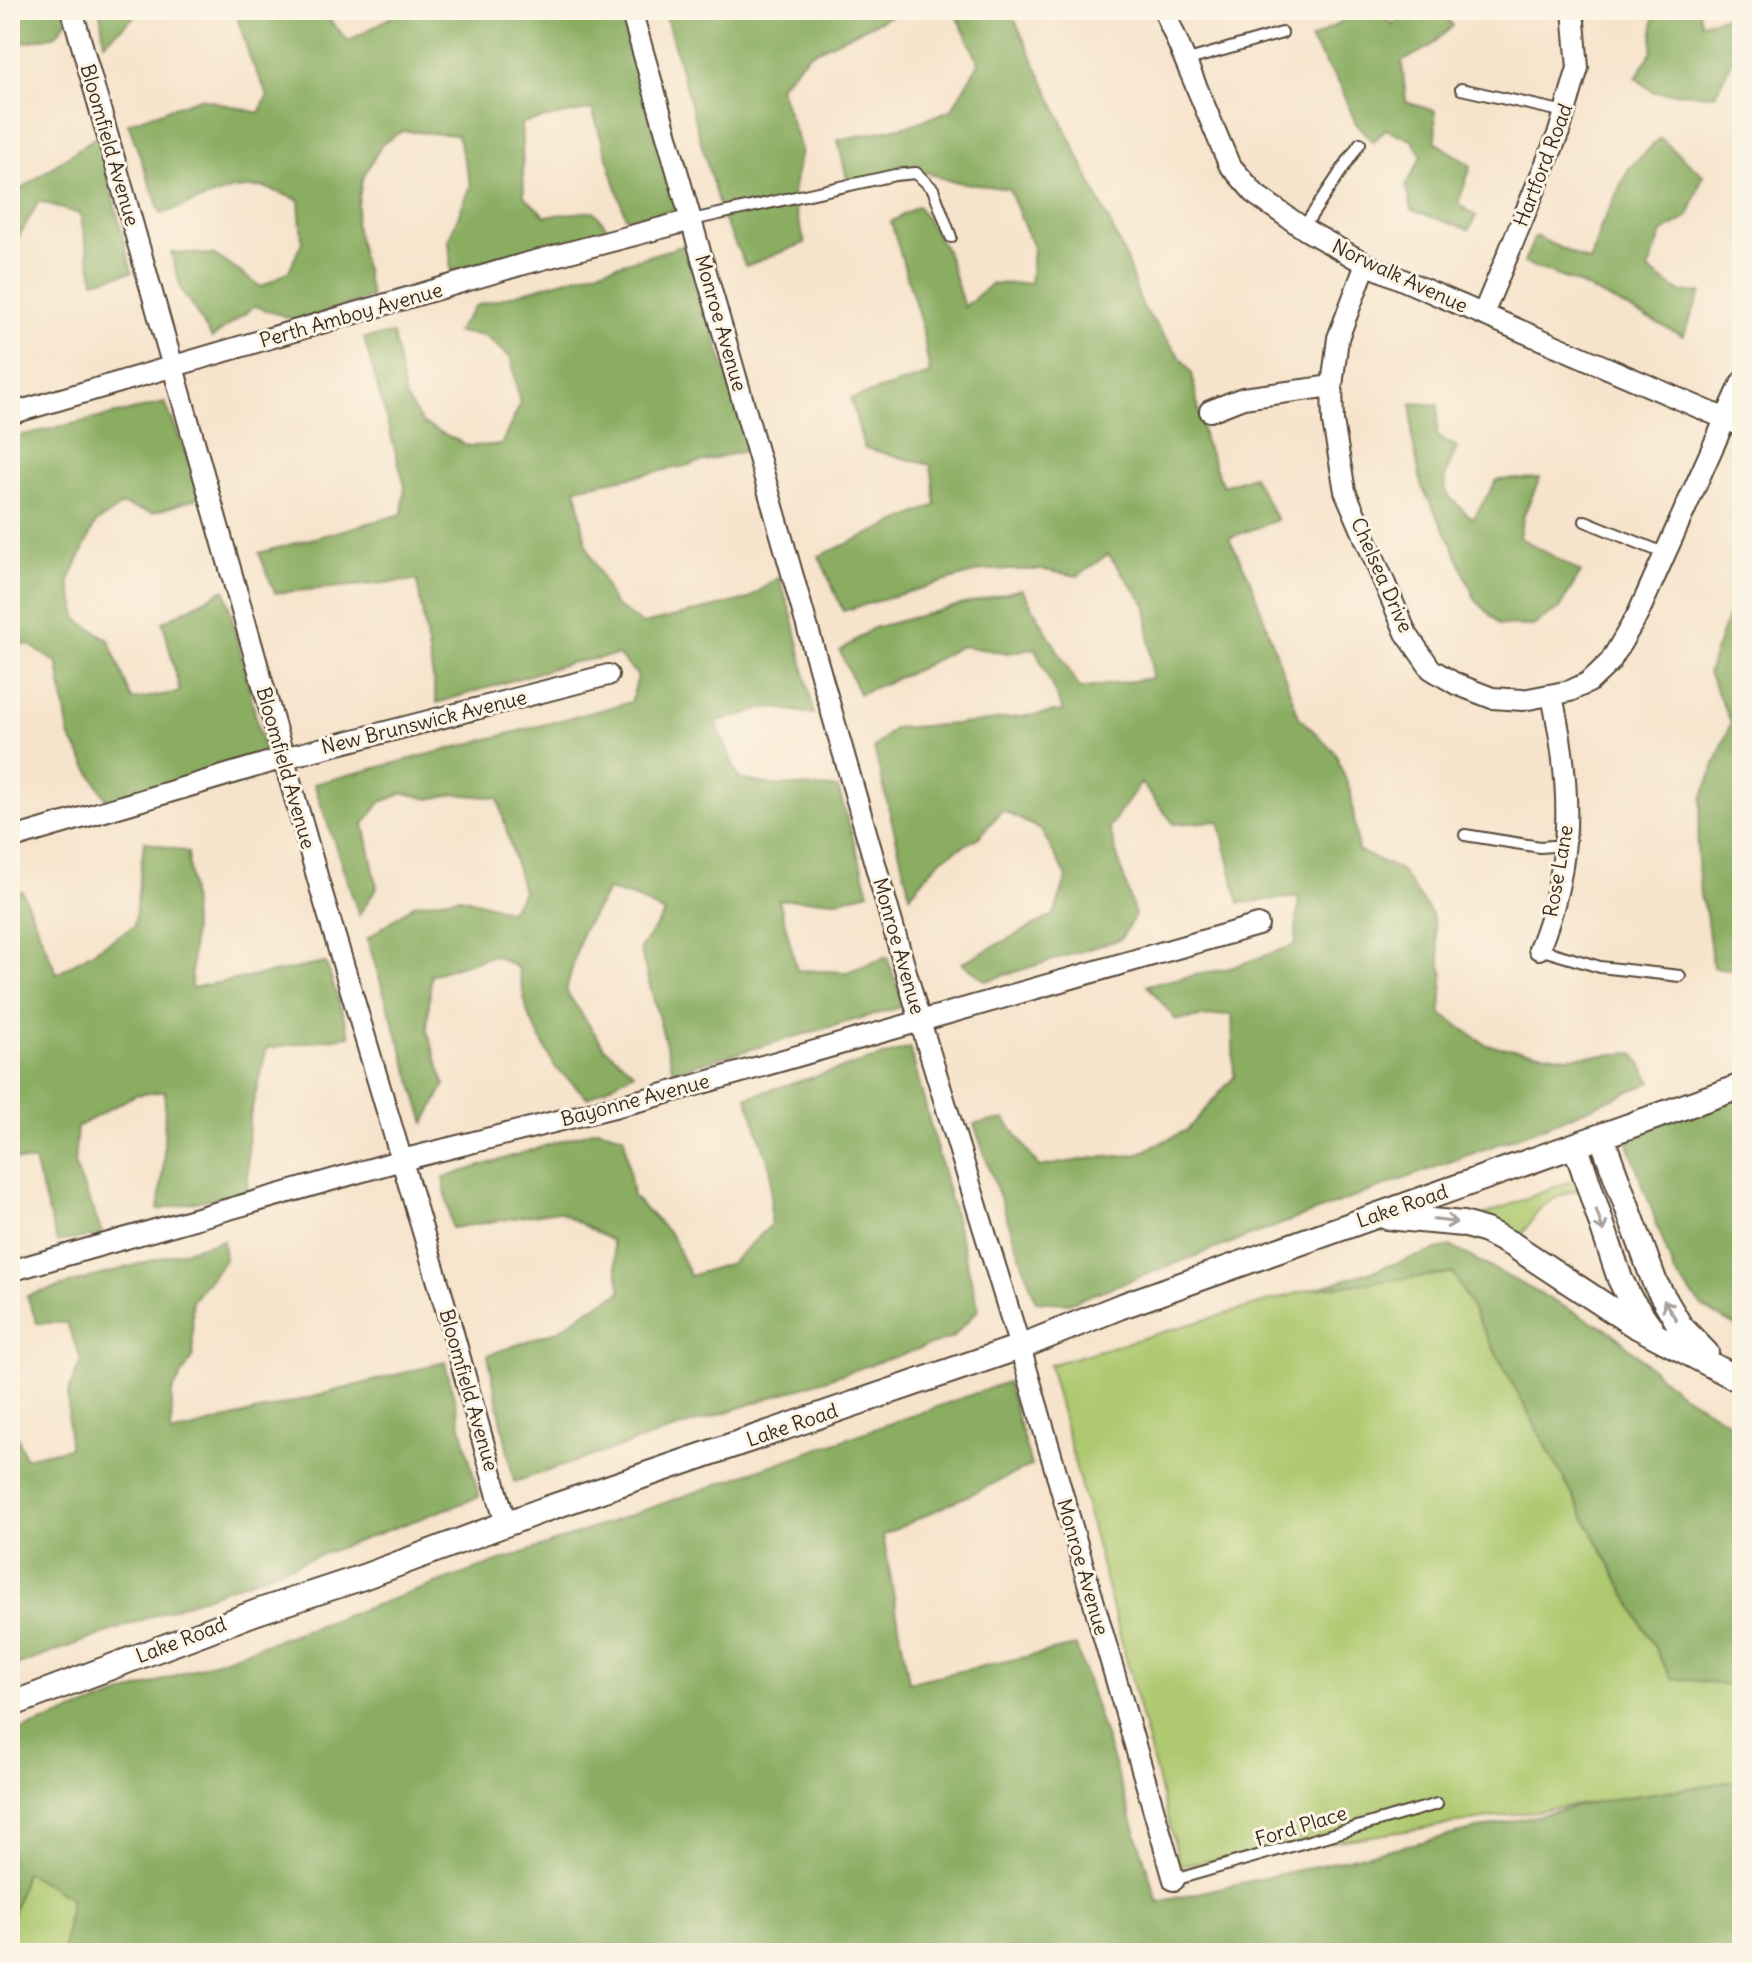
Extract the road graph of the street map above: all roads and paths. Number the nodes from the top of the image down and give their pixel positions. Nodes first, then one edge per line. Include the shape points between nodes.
1 (72, 10) edge
2 (631, 10) edge
3 (1164, 10) edge
4 (1573, 10) edge
5 (1282, 33) dead end
6 (1185, 61) junction
7 (1461, 89) dead end
8 (1565, 112) junction
9 (1360, 143) dead end
10 (692, 220) junction
11 (1303, 228) junction
12 (951, 237) dead end
13 (1366, 264) junction
14 (1483, 314) junction
15 (173, 367) junction
16 (1742, 382) edge
17 (1332, 386) junction
18 (1210, 411) dead end
19 (10, 414) edge
20 (1734, 422) edge
21 (1585, 521) dead end
22 (1666, 554) junction
23 (608, 675) dead end
24 (1552, 696) junction
25 (284, 758) junction
26 (1465, 835) dead end
27 (10, 839) edge
28 (1567, 845) junction
29 (1258, 925) dead end
30 (1539, 949) joint
31 (1680, 976) dead end
32 (920, 1021) junction
33 (1742, 1086) edge
34 (1602, 1138) junction
35 (1576, 1147) junction
36 (402, 1160) junction
37 (1372, 1217) junction
38 (10, 1271) edge
39 (1655, 1333) junction
40 (1020, 1347) junction
41 (1721, 1368) junction
42 (1742, 1381) edge
43 (506, 1525) junction
44 (10, 1705) edge
45 (1437, 1804) dead end
46 (1174, 1880) joint

1 - 15 street, Bloomfield Avenue
2 - 10 street, Monroe Avenue
3 - 6 street, Norwalk Avenue
4 - 8 street, Hartford Road via 1578,68
5 - 6 lane
6 - 11 street, Norwalk Avenue via 1229,164 1256,195
7 - 8 lane
8 - 14 street, Hartford Road
9 - 11 lane
10 - 12 lane via 916,173 933,189
10 - 15 street, Perth Amboy Avenue
10 - 32 street, Monroe Avenue
11 - 13 street, Norwalk Avenue
13 - 14 street, Norwalk Avenue
13 - 17 street, Chelsea Drive via 1338,338
14 - 20 street, Norwalk Avenue
15 - 19 street, Perth Amboy Avenue
15 - 25 street, Bloomfield Avenue
16 - 20 street, Chelsea Drive
17 - 18 street via 1243,398
17 - 24 street, Chelsea Drive via 1345,491 1406,633 1431,669 1492,698
20 - 22 street, Chelsea Drive
21 - 22 lane
22 - 24 street, Chelsea Drive via 1610,662 1589,682
23 - 25 street, New Brunswick Avenue
24 - 28 street, Rose Lane via 1561,738
25 - 27 street, New Brunswick Avenue
25 - 36 street, Bloomfield Avenue
26 - 28 lane via 1540,847
28 - 30 street, Rose Lane
29 - 32 street, Bayonne Avenue
30 - 31 lane via 1600,967
32 - 36 street, Bayonne Avenue via 650,1098
32 - 40 street, Monroe Avenue
33 - 34 street, Lake Road
34 - 35 street, Lake Road
41 -> 34 street via 1664,1302
35 - 37 street, Lake Road
35 -> 39 street via 1620,1279
36 - 38 street, Bayonne Avenue
36 - 43 street, Bloomfield Avenue
37 -> 39 street via 1463,1224 1486,1231
37 - 40 street, Lake Road
39 - 41 street
40 - 43 street, Lake Road
40 - 46 street, Monroe Avenue
41 - 42 street
43 - 44 street, Lake Road
45 - 46 lane, Ford Place

